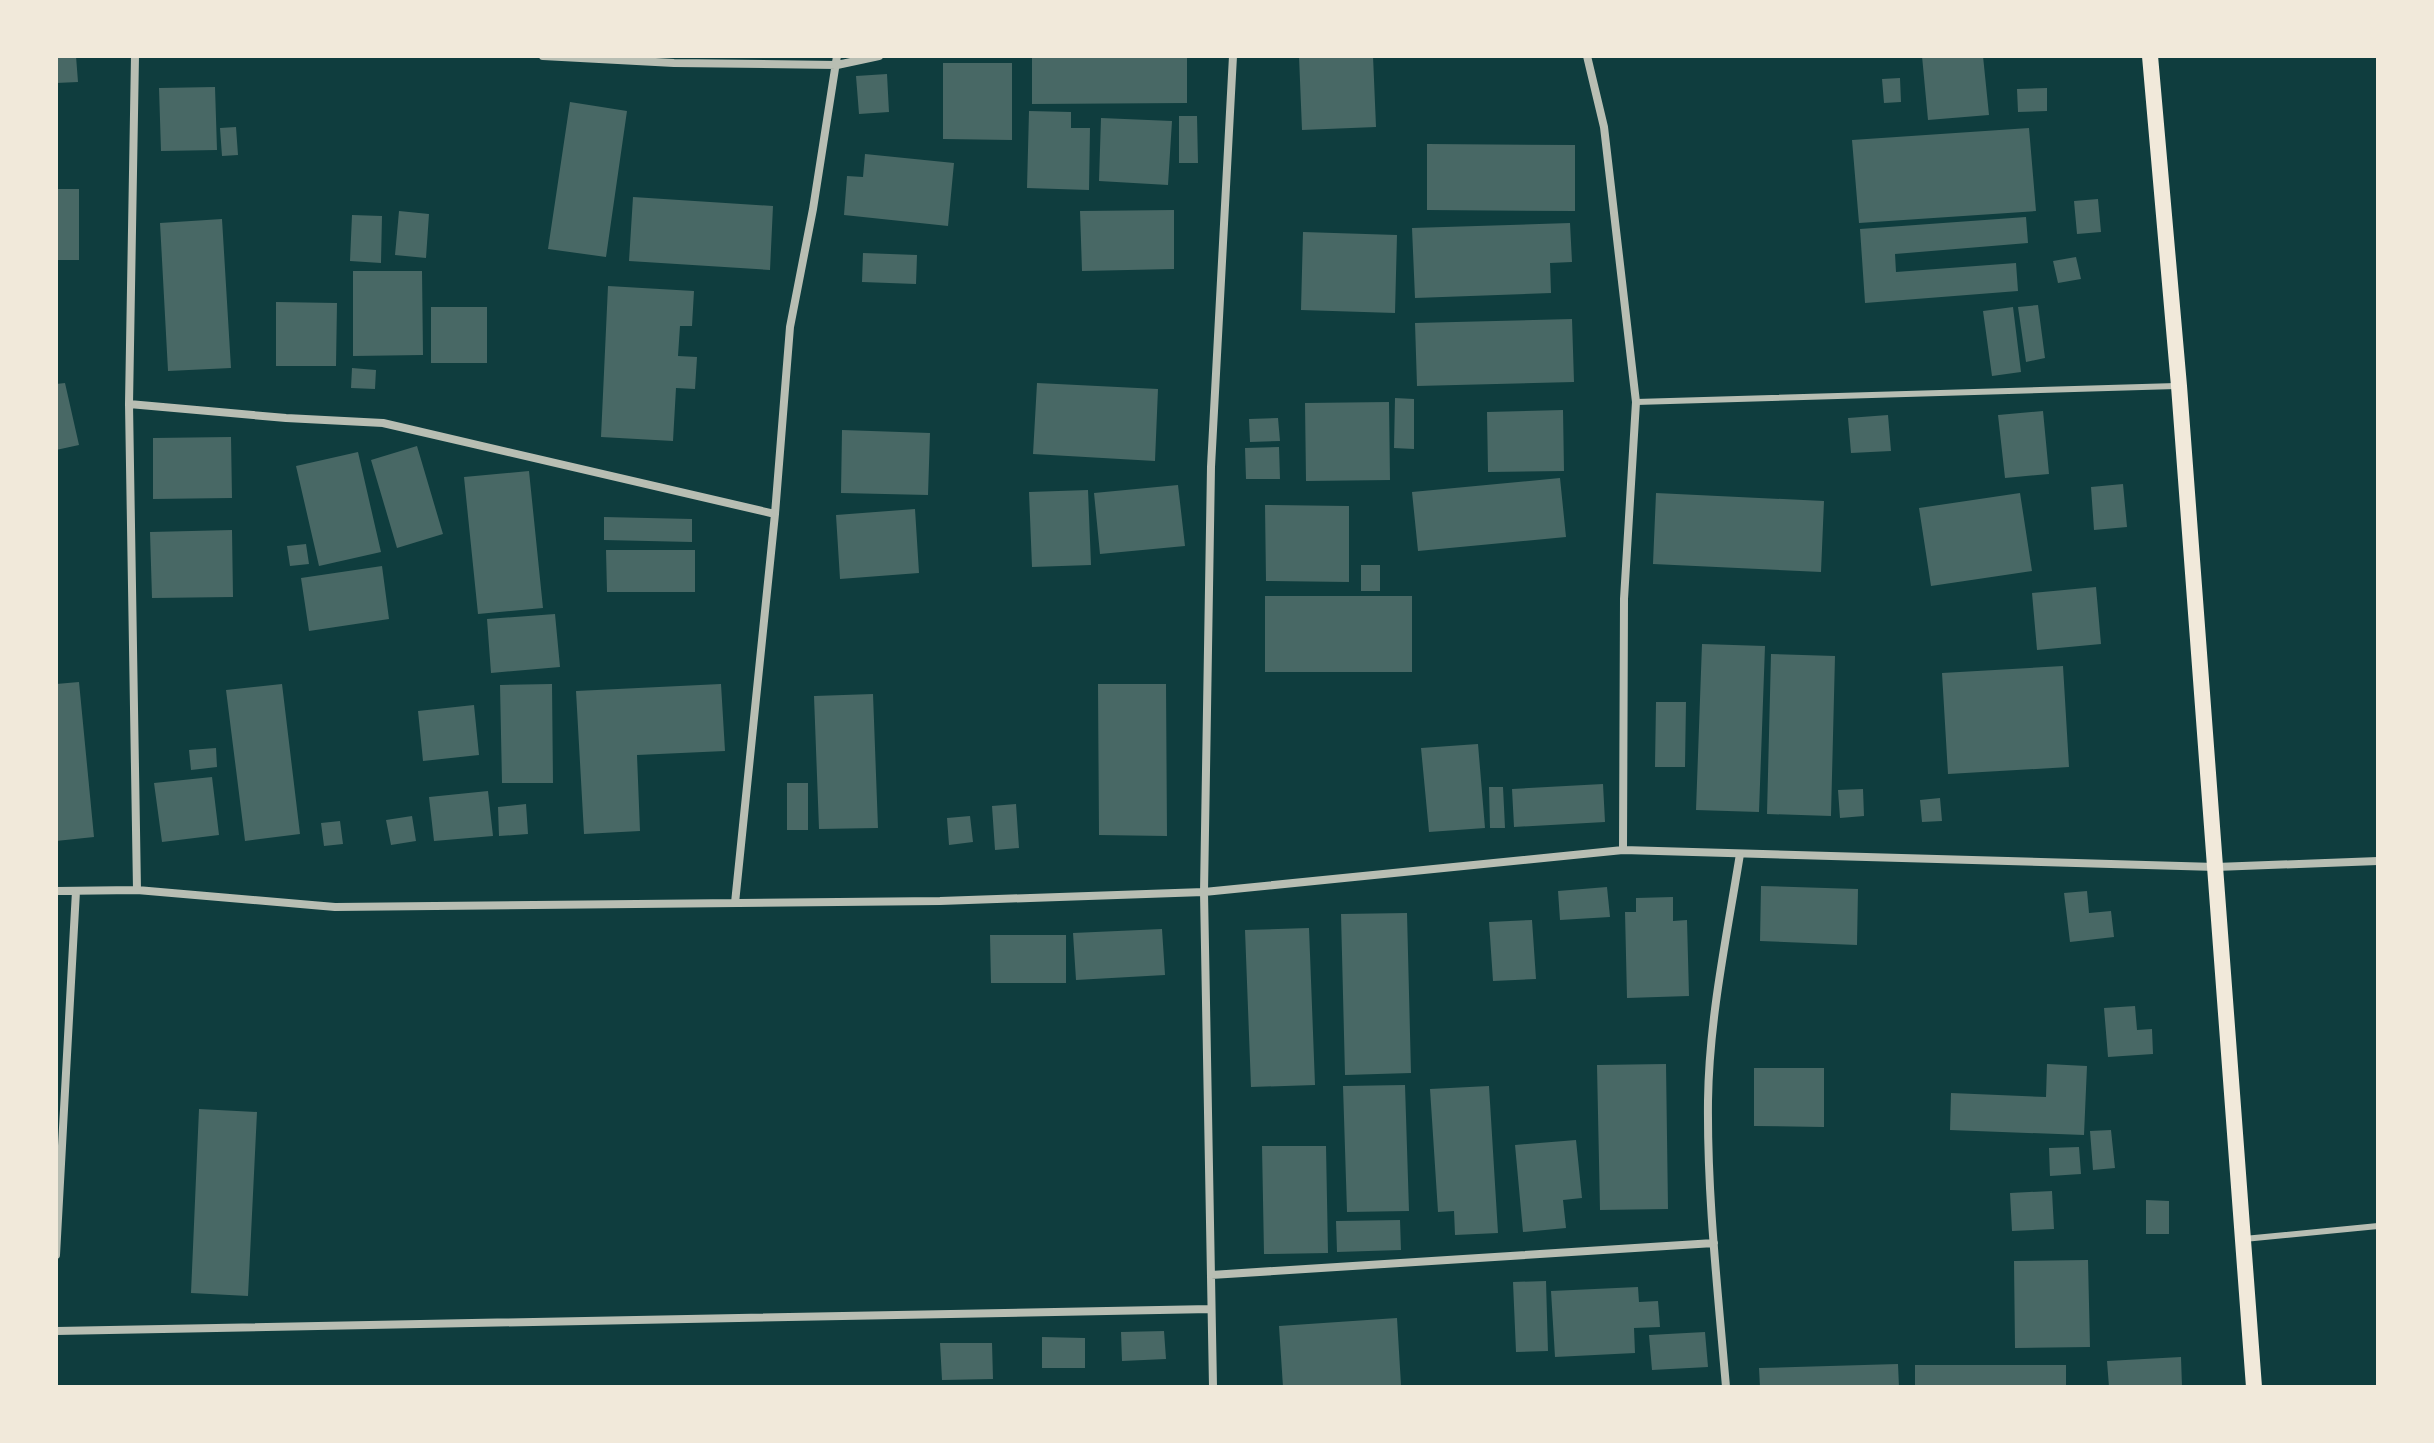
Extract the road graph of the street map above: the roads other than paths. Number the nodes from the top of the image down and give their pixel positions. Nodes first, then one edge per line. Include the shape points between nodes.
1 (135, 56) edge
2 (543, 56) edge
3 (879, 56) edge
4 (1233, 56) edge
5 (1587, 56) edge
6 (2150, 56) edge
7 (837, 61) edge
8 (2179, 386) junction
9 (1636, 402) junction
10 (129, 404) junction
11 (775, 514) junction
12 (1623, 850) junction
13 (1740, 854) junction
14 (2378, 861) edge
15 (2216, 867) junction
16 (137, 890) junction
17 (56, 891) edge
18 (76, 891) junction
19 (1204, 892) junction
20 (735, 903) junction
21 (2378, 1226) edge
22 (2244, 1239) junction
23 (1714, 1243) junction
24 (56, 1255) edge
25 (1211, 1275) junction
26 (1211, 1309) junction
27 (56, 1331) edge
28 (1213, 1387) edge
29 (1726, 1387) edge
30 (2254, 1387) edge

1 - 10 street
2 - 7 street via 674,63
3 - 7 street
4 - 19 street via 1211,467
5 - 9 street via 1604,127
6 - 8 main road
7 - 11 street via 790,327
8 - 9 lane
8 - 15 main road
9 - 12 street via 1624,599
10 - 11 street via 383,423
10 - 16 street
11 - 20 street
12 - 13 street
12 - 19 street
13 - 15 street
13 - 23 street via 1714,1020 1708,1100
14 - 15 street
15 - 22 main road
16 - 18 street
16 - 20 street via 335,907
17 - 18 street
18 - 24 street
19 - 20 street
19 - 25 street
21 - 22 lane
22 - 30 main road
23 - 25 street
23 - 29 street
25 - 26 street
26 - 27 street
26 - 28 street

